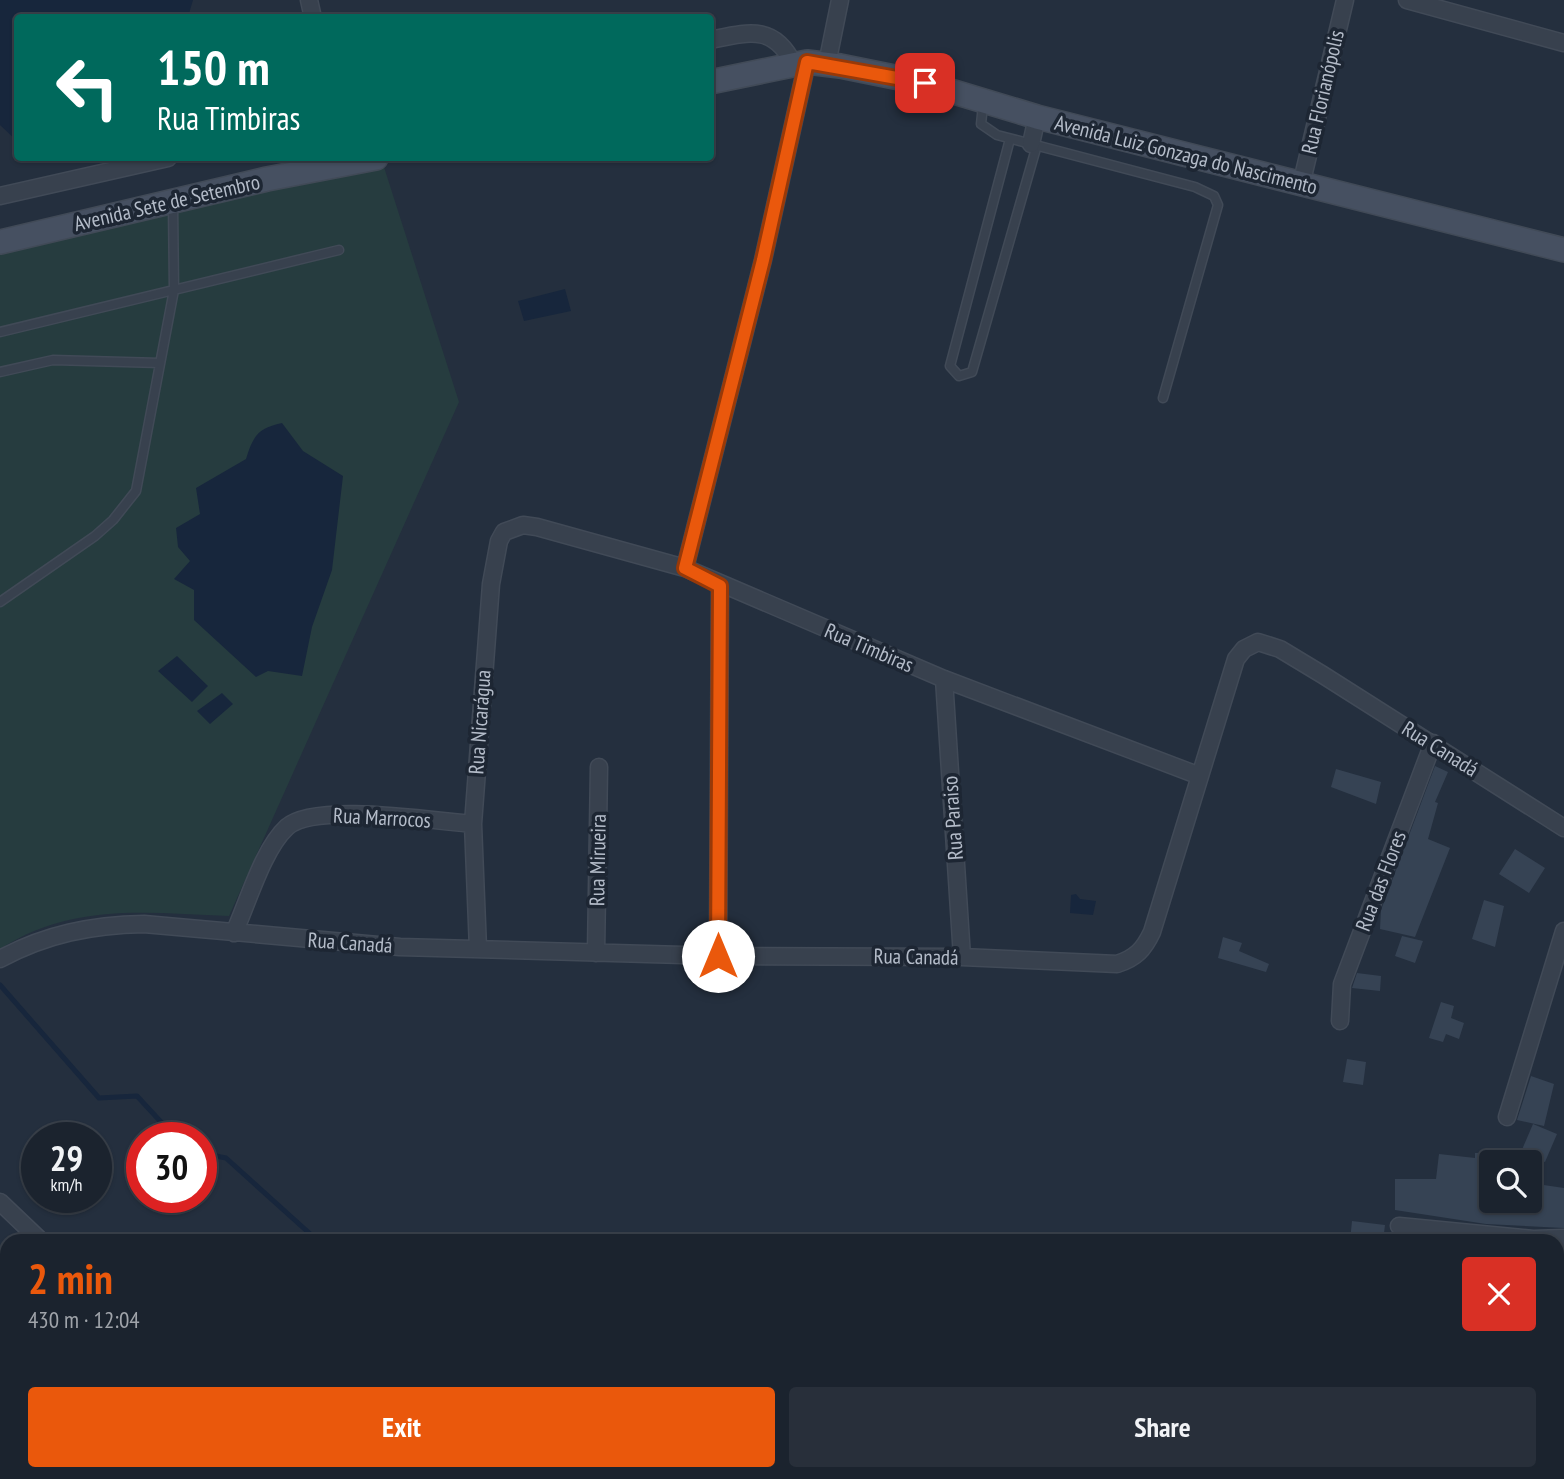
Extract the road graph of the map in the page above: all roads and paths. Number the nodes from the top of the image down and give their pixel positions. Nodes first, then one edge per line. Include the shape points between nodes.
1 (840, 0) edge
2 (1345, 0) edge
3 (1407, 0) edge
4 (714, 39) edge
5 (1564, 43) edge
6 (809, 64) junction
7 (714, 81) edge
8 (985, 101) junction
9 (1037, 117) junction
10 (1010, 139) junction
11 (1034, 145) junction
12 (155, 161) edge
13 (362, 161) edge
14 (1301, 185) junction
15 (0, 196) edge
16 (173, 201) junction
17 (0, 242) edge
18 (339, 250) dead end
19 (1564, 250) edge
20 (174, 290) junction
21 (0, 332) edge
22 (160, 363) junction
23 (0, 373) edge
24 (1163, 398) dead end
25 (537, 527) joint
26 (685, 568) junction
27 (720, 586) junction
28 (0, 602) edge
29 (944, 679) junction
30 (1433, 743) junction
31 (599, 767) dead end
32 (1200, 776) junction
33 (473, 824) junction
34 (1564, 828) edge
35 (1564, 931) edge
36 (234, 933) junction
37 (478, 948) junction
38 (596, 953) junction
39 (718, 956) junction
40 (962, 957) junction
41 (0, 959) edge
42 (1340, 1021) dead end
43 (1507, 1117) dead end
44 (0, 1202) edge
45 (1399, 1226) dead end
46 (34, 1234) edge
47 (1481, 1234) edge

1 - 6 street
2 - 14 street, Rua Florianópolis
3 - 5 street
4 - 6 street via 768,35
6 - 7 main road
6 - 8 main road, Avenida Luiz Gonzaga do Nascimento via 925,83
6 - 26 street
8 - 9 main road, Avenida Luiz Gonzaga do Nascimento
8 - 10 lane via 981,124
9 - 11 street
9 - 14 main road, Avenida Luiz Gonzaga do Nascimento
10 - 11 lane
10 - 11 lane via 950,366 959,376 972,372
11 - 24 lane, Avenida Luiz Gonzaga do Nascimento via 1195,187 1210,193 1218,205
12 - 15 street
13 - 16 main road, Avenida Sete de Setembro
14 - 19 main road, Avenida Luiz Gonzaga do Nascimento
16 - 17 main road, Avenida Sete de Setembro
16 - 20 lane
18 - 20 lane
20 - 21 lane
20 - 22 lane
22 - 23 lane via 53,360
22 - 28 lane via 136,491 95,536
25 - 26 street, Rua Timbiras
25 - 33 street, Rua Nicarágua via 523,525 504,532 494,562
26 - 27 street, Rua Timbiras
27 - 29 street, Rua Timbiras
27 - 39 street
29 - 32 street, Rua Timbiras
29 - 40 street, Rua Paraiso
30 - 32 street, Rua Canadá via 1280,649 1258,642 1236,659
30 - 34 street, Rua Canadá
30 - 42 street, Rua das Flores via 1342,984
31 - 38 street, Rua Mirueira
32 - 40 street, Rua Canadá via 1152,932 1145,947 1130,960 1105,965
33 - 36 street, Rua Marrocos via 335,814 301,820 288,826 274,843
33 - 37 street, Rua Nicarágua
35 - 43 street
36 - 37 street, Rua Canadá via 345,944
36 - 41 street, Rua Canadá via 145,924 102,925 26,945
37 - 38 street, Rua Canadá
38 - 39 street, Rua Canadá
39 - 40 street, Rua Canadá
44 - 46 street
45 - 47 street

